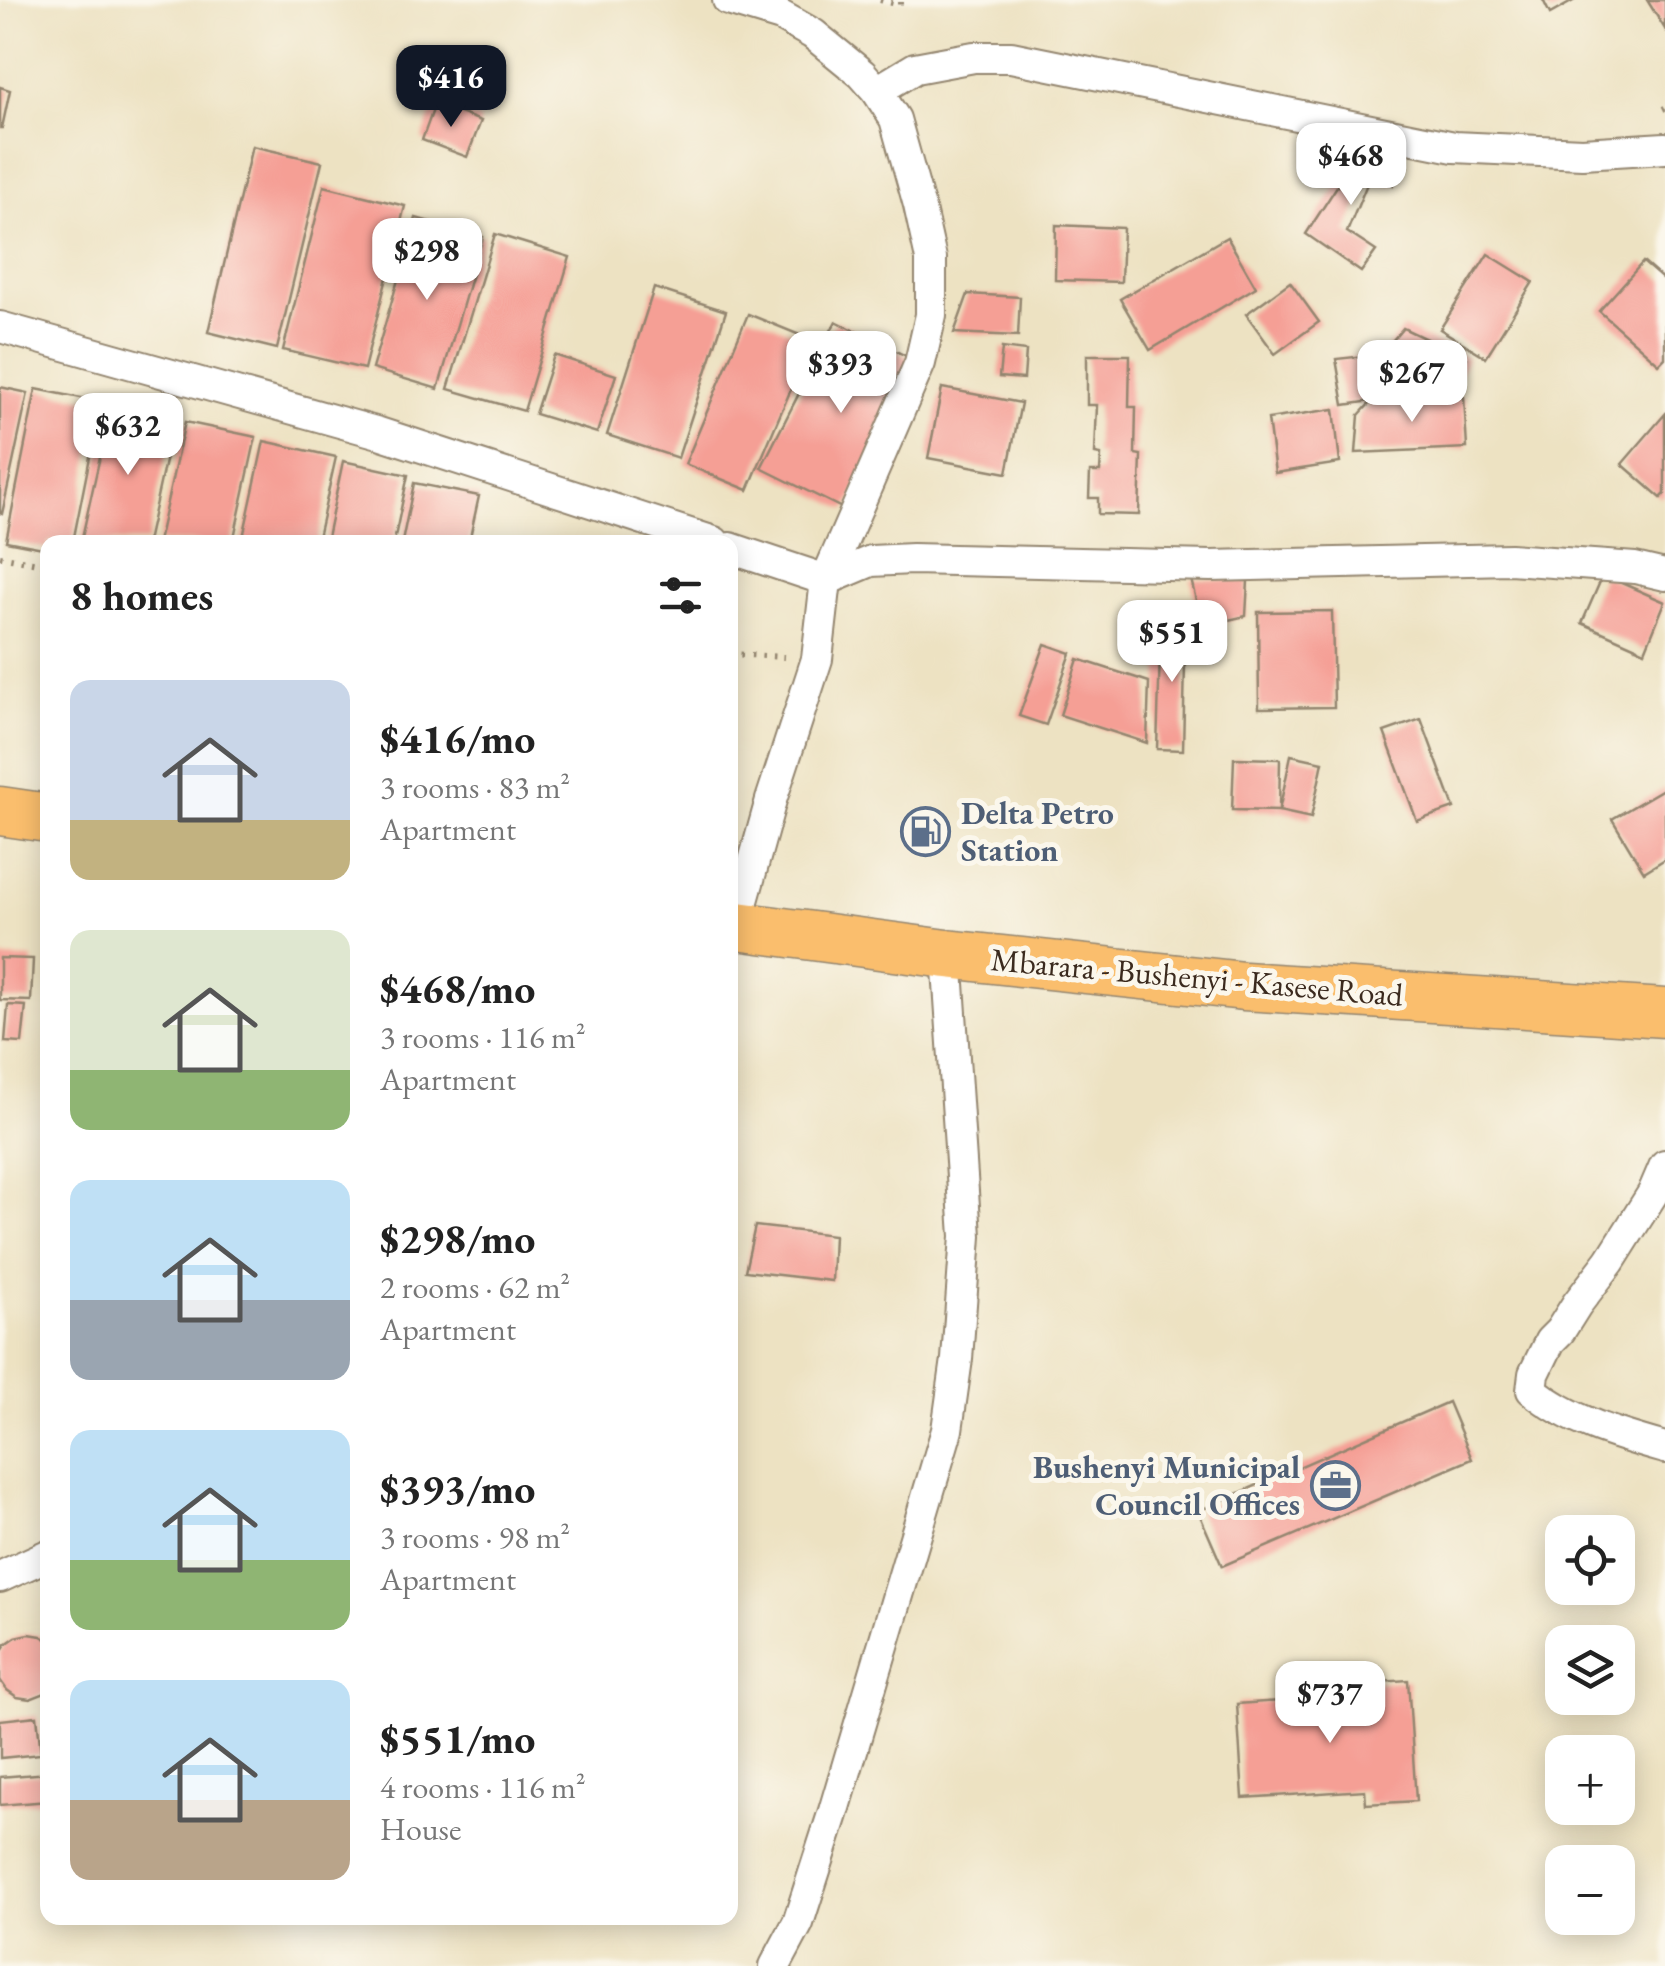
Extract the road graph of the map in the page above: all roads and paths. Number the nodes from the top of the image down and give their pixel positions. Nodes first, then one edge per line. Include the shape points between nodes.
1 (728, 0) edge
2 (880, 0) edge
3 (900, 0) edge
4 (877, 91) junction
5 (1665, 148) edge
6 (0, 328) edge
7 (692, 535) edge
8 (738, 551) edge
9 (0, 556) edge
10 (40, 564) edge
11 (1665, 575) edge
12 (826, 580) junction
13 (738, 655) edge
14 (818, 660) junction
15 (0, 811) edge
16 (40, 817) edge
17 (738, 909) edge
18 (738, 926) edge
19 (947, 954) junction
20 (1665, 1013) edge
21 (1665, 1165) edge
22 (1665, 1448) edge
23 (40, 1559) edge
24 (0, 1577) edge
25 (775, 1966) edge

1 - 4 street via 814,34
2 - 3 path via 900,6
4 - 5 street via 915,68 1011,56 1454,147 1582,153
4 - 12 street via 895,119 919,205 931,260 931,315 916,378
6 - 7 street via 378,433
8 - 12 street
9 - 10 path
11 - 12 street via 1510,559 1211,566 912,559 871,561
12 - 14 street
13 - 14 path
14 - 17 street
15 - 16 main road
18 - 19 main road, Mbarara - Bushenyi - Kasese Road
19 - 20 main road, Mbarara - Bushenyi - Kasese Road via 1244,986
19 - 25 street via 966,1236 947,1430 798,1924
21 - 22 street via 1610,1260 1550,1341 1532,1390 1575,1418
23 - 24 street

